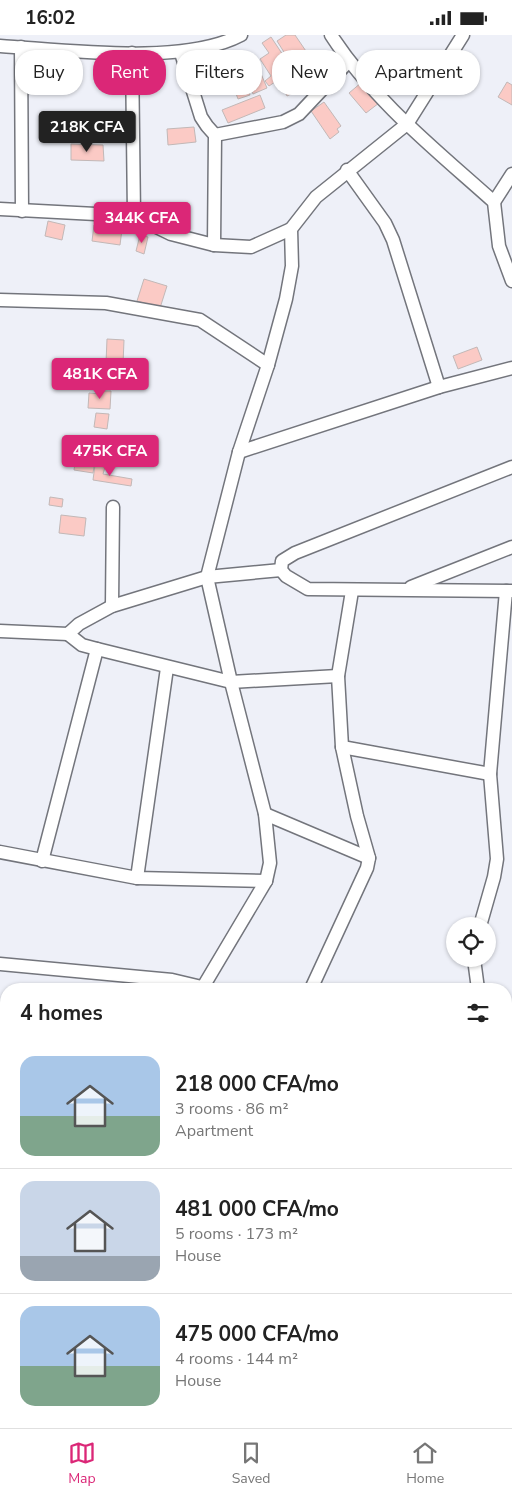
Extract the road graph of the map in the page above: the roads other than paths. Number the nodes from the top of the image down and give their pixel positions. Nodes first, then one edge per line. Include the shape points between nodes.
1 (241, 35) edge
2 (331, 35) edge
3 (463, 35) edge
4 (0, 46) edge
5 (20, 47) junction
6 (194, 50) edge
7 (93, 51) edge
8 (348, 62) junction
9 (133, 95) edge
10 (195, 95) edge
11 (407, 124) junction
12 (216, 135) junction
13 (347, 170) junction
14 (512, 174) edge
15 (494, 201) junction
16 (0, 209) edge
17 (22, 211) junction
18 (134, 216) junction
19 (291, 229) junction
20 (214, 245) junction
21 (512, 281) edge
22 (0, 300) edge
23 (268, 365) junction
24 (512, 368) edge
25 (439, 387) junction
26 (240, 452) junction
27 (512, 467) edge
28 (114, 507) dead end
29 (512, 547) edge
30 (281, 570) junction
31 (206, 577) junction
32 (407, 589) junction
33 (352, 591) junction
34 (509, 591) edge
35 (112, 606) junction
36 (0, 631) edge
37 (68, 634) junction
38 (97, 649) junction
39 (167, 668) junction
40 (338, 676) junction
41 (231, 682) junction
42 (342, 747) junction
43 (490, 774) junction
44 (266, 814) junction
45 (0, 852) edge
46 (369, 858) junction
47 (42, 861) junction
48 (137, 878) junction
49 (266, 881) junction
50 (483, 917) edge
51 (0, 964) edge
52 (475, 967) edge
53 (182, 983) edge
54 (209, 983) edge
55 (314, 983) edge
56 (477, 983) edge

1 - 6 street via 231,41
2 - 8 street
3 - 11 street
4 - 5 street
5 - 7 street
5 - 17 street
8 - 11 street
8 - 12 street via 299,114 283,122
9 - 18 street
10 - 12 street via 206,127
11 - 13 street
11 - 15 street
12 - 20 street
13 - 19 street via 316,197
13 - 25 street via 393,239
14 - 15 street
15 - 21 street via 499,246
16 - 17 street
17 - 18 street
18 - 20 street via 171,234
19 - 20 street via 251,247
19 - 23 street via 292,266
22 - 23 street via 106,303 200,320
23 - 26 street
24 - 25 street
25 - 26 street
26 - 31 street
27 - 30 street via 295,553 282,561
28 - 35 street
29 - 32 street
30 - 31 street
30 - 33 street via 308,589
31 - 35 street
31 - 41 street
32 - 33 street
32 - 34 street
33 - 40 street
34 - 43 street
35 - 37 street via 79,624
36 - 37 street
37 - 38 street via 82,645
38 - 39 street
38 - 47 street
39 - 41 street
39 - 48 street
40 - 41 street
40 - 42 street
41 - 44 street
42 - 43 street
42 - 46 street via 356,816
43 - 50 street via 497,859
44 - 46 street
44 - 49 street via 270,863
45 - 47 street
46 - 55 street
47 - 48 street
48 - 49 street
49 - 54 street
51 - 53 street
52 - 56 street

